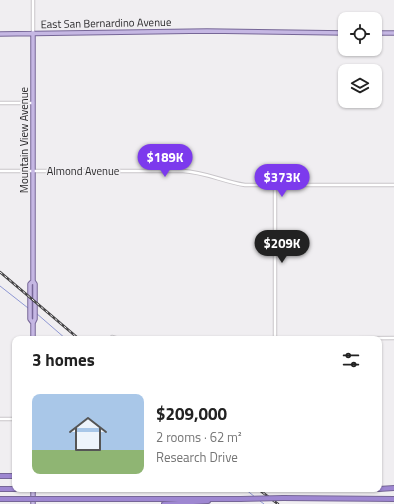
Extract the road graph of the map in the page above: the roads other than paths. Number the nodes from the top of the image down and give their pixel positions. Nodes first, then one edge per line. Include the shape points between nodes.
1 (33, 0) edge
2 (338, 33) edge
3 (382, 33) edge
4 (394, 33) edge
5 (0, 34) edge
6 (33, 34) junction
7 (0, 103) edge
8 (33, 103) junction
9 (0, 171) edge
10 (33, 171) junction
11 (394, 185) edge
12 (275, 186) junction
13 (33, 281) junction
14 (34, 321) junction
15 (33, 336) edge
16 (275, 336) edge
17 (382, 338) edge
18 (394, 338) edge
19 (0, 419) edge
20 (12, 419) edge
21 (0, 476) edge
22 (12, 476) edge
23 (394, 488) edge
24 (0, 489) edge
25 (12, 489) edge
26 (382, 489) edge
27 (33, 492) edge
28 (0, 499) edge
29 (233, 499) junction
30 (394, 500) edge
31 (33, 504) edge
32 (164, 504) edge

1 - 6 street, Mountain View Avenue
2 - 6 main road, East San Bernardino Avenue via 213,31
3 - 4 main road
5 - 6 main road, East San Bernardino Avenue
6 - 8 main road, Mountain View Avenue
7 - 8 street
8 - 10 main road, Mountain View Avenue
9 - 10 street, Almond Avenue
10 - 12 street, Almond Avenue via 189,171 239,184
10 - 13 main road, Mountain View Avenue
11 - 12 street, Almond Avenue
12 - 16 street
13 - 14 main road, Mountain View Avenue
13 - 14 main road, Mountain View Avenue via 30,284 30,319
14 - 15 main road, Mountain View Avenue
17 - 18 street
19 - 20 street
21 - 22 highway
23 - 26 highway
24 - 25 highway
27 - 31 main road
28 - 29 highway, bridge
29 - 30 highway, bridge
29 - 32 highway

